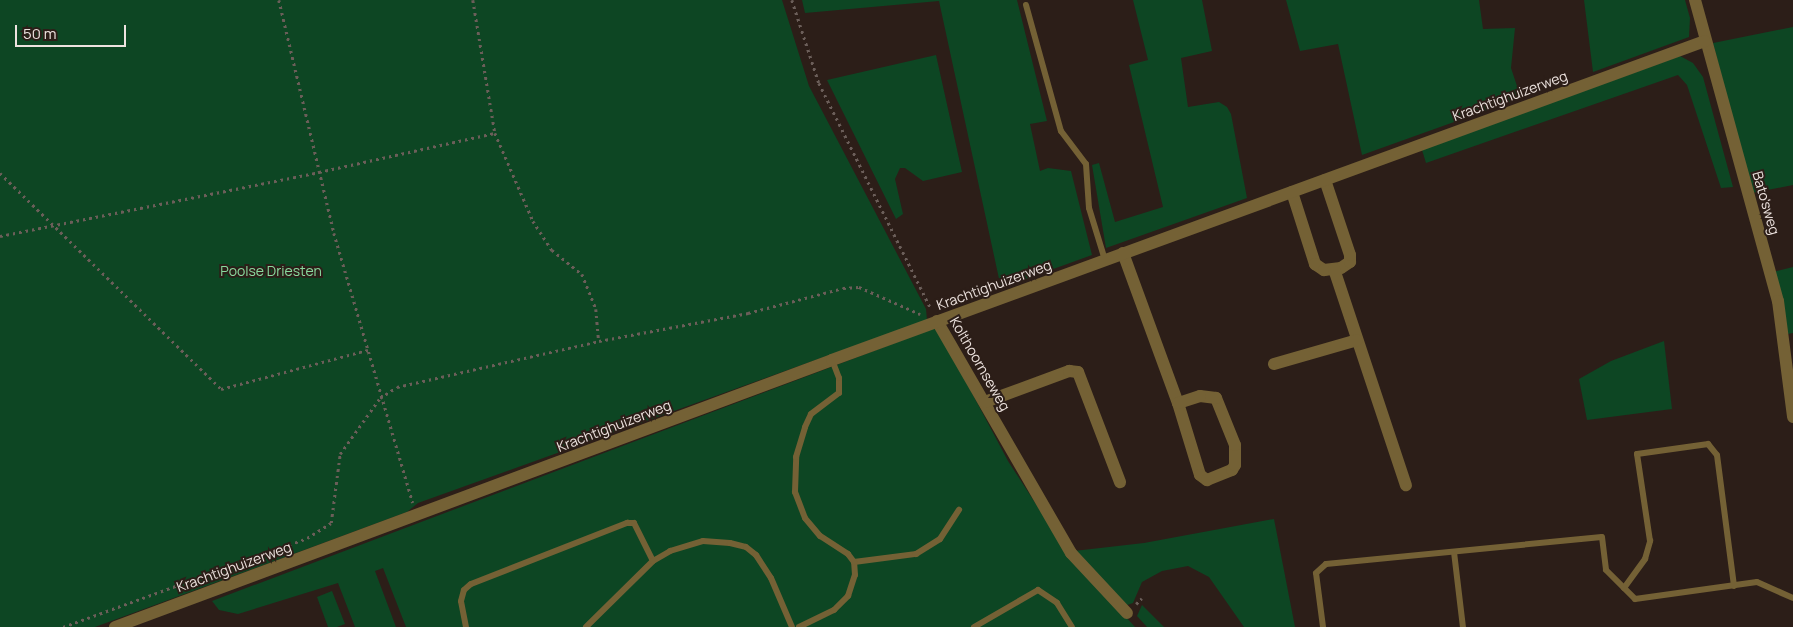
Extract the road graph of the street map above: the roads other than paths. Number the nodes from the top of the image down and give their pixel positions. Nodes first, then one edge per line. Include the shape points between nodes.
1 (1695, 0) edge
2 (1026, 5) dead end
3 (1705, 41) junction
4 (1324, 180) junction
5 (1292, 192) junction
6 (1123, 253) junction
7 (1105, 260) junction
8 (1334, 269) junction
9 (937, 321) junction
10 (1357, 340) junction
11 (832, 360) junction
12 (1274, 364) dead end
13 (985, 402) junction
14 (1178, 403) junction
15 (1793, 417) edge
16 (1120, 482) dead end
17 (1406, 485) dead end
18 (959, 510) dead end
19 (1454, 552) junction
20 (653, 561) junction
21 (854, 562) junction
22 (1734, 586) junction
23 (1624, 588) junction
24 (1793, 598) edge
25 (1127, 613) dead end
26 (115, 627) edge
27 (466, 627) edge
28 (586, 627) edge
29 (792, 627) edge
30 (799, 627) edge
31 (974, 627) edge
32 (1072, 627) edge
33 (1323, 627) edge
34 (1463, 627) edge

1 - 3 street, Bato'sweg
2 - 7 lane via 1060,131 1086,164 1091,216
3 - 4 street, Krachtighuizerweg
3 - 15 street, Bato'sweg via 1778,301
4 - 5 street, Krachtighuizerweg
4 - 8 street via 1351,259 1349,264
5 - 6 street, Krachtighuizerweg
5 - 8 street via 1315,264 1324,270
6 - 7 street, Krachtighuizerweg
6 - 14 street
7 - 9 street, Krachtighuizerweg
8 - 10 street
9 - 11 street, Krachtighuizerweg
9 - 13 street, Kolthoornseweg
10 - 12 street
10 - 17 street
11 - 21 lane via 839,378 839,393 812,414 805,428 795,465 795,492 805,518 820,536
11 - 26 street, Krachtighuizerweg
13 - 16 street via 1069,371 1078,372
13 - 25 street, Kolthoornseweg via 1071,553
14 - 14 street via 1207,395 1216,398 1235,445 1232,470 1207,480 1201,478
18 - 21 lane via 940,538 916,554
19 - 23 lane via 1602,538 1606,570
19 - 33 lane via 1320,567 1316,572
19 - 34 lane
20 - 27 lane via 634,524 627,523 471,584 464,590 461,601
20 - 28 lane
20 - 29 lane via 692,542 730,543 746,547 756,555 771,578
21 - 30 lane via 855,575 848,596 834,610
22 - 23 lane via 1635,598
22 - 23 lane via 1717,454 1708,444 1637,454 1650,541 1645,559
22 - 24 lane via 1757,582
31 - 32 lane via 1038,590 1057,603

